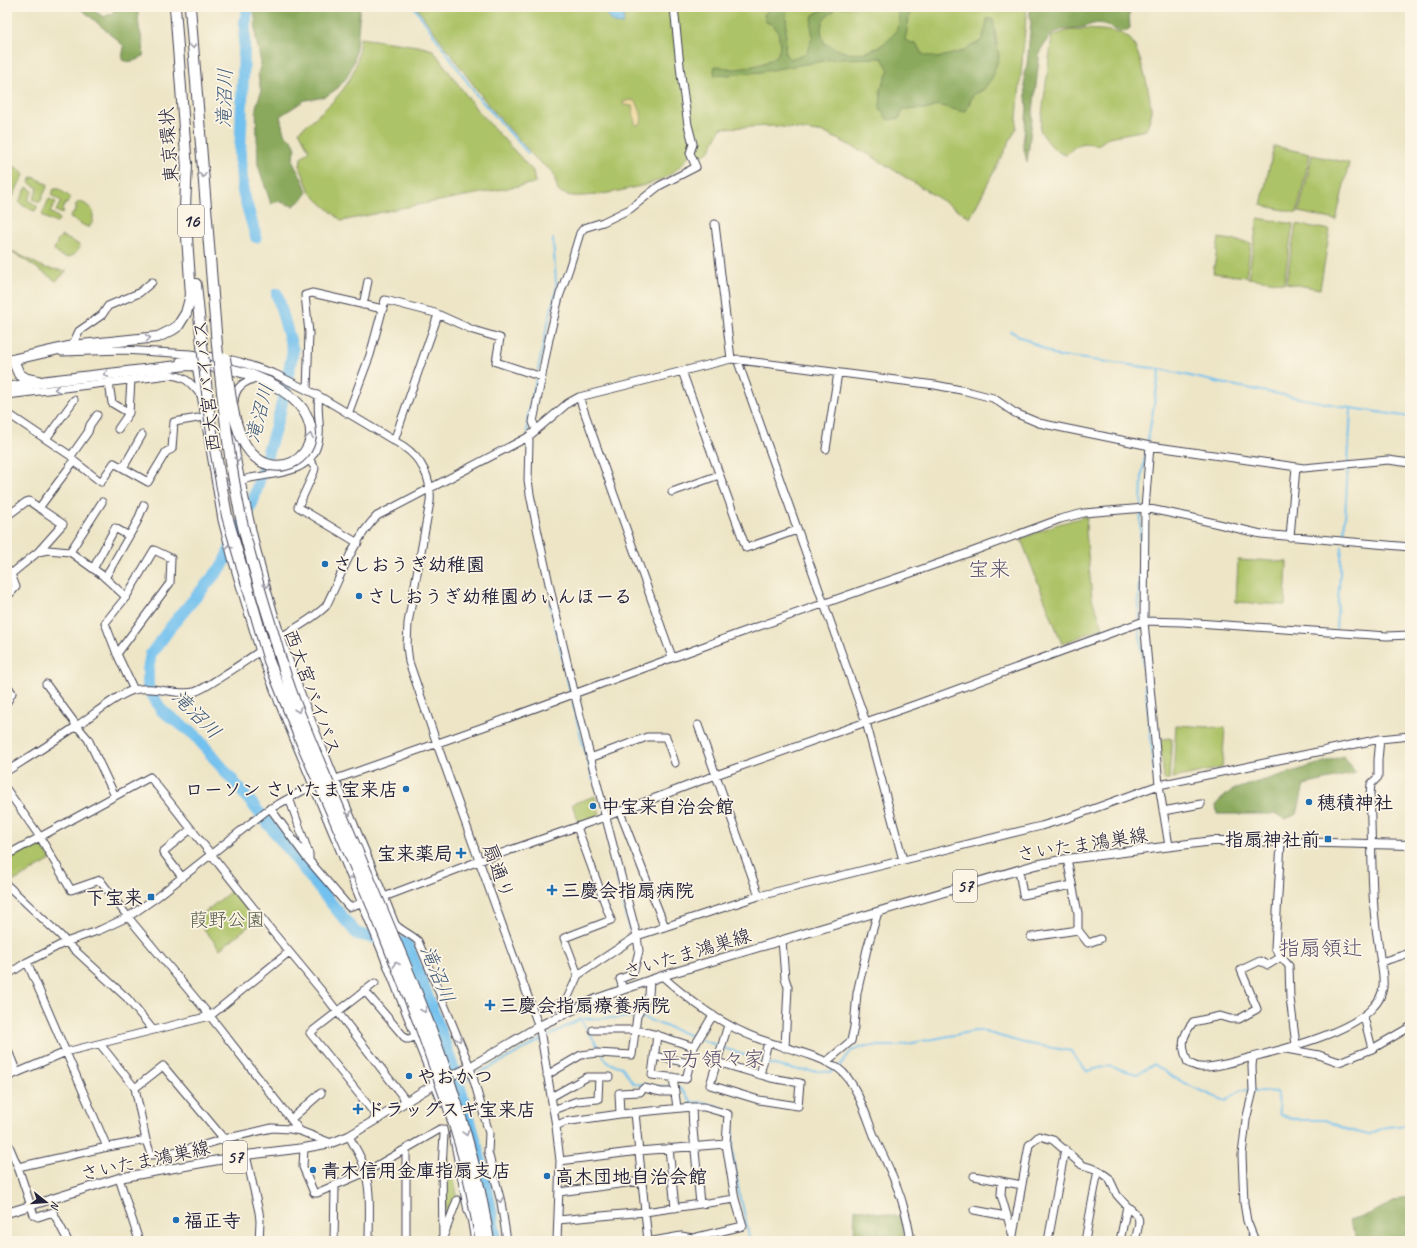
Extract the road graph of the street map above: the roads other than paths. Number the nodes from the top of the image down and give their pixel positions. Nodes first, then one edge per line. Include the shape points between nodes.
1 (175, 7) edge
2 (190, 7) edge
3 (674, 7) edge
4 (716, 224) dead end
5 (211, 276) joint
6 (368, 281) dead end
7 (152, 282) dead end
8 (193, 282) junction
9 (363, 305) junction
10 (383, 309) junction
11 (438, 315) junction
12 (220, 344) junction
13 (72, 346) junction
14 (38, 354) junction
15 (734, 359) junction
16 (10, 360) edge
17 (240, 362) junction
18 (196, 365) junction
19 (682, 371) junction
20 (838, 373) junction
21 (129, 376) junction
22 (542, 377) junction
23 (258, 378) junction
24 (48, 382) junction
25 (109, 383) junction
26 (7, 388) edge
27 (307, 390) junction
28 (200, 394) junction
29 (7, 395) edge
30 (319, 396) junction
31 (580, 397) junction
32 (74, 400) dead end
33 (7, 413) edge
34 (129, 413) junction
35 (348, 414) junction
36 (97, 415) dead end
37 (204, 418) junction
38 (118, 429) dead end
39 (536, 430) junction
40 (142, 435) dead end
41 (528, 437) junction
42 (46, 439) junction
43 (394, 441) junction
44 (1150, 446) junction
45 (826, 449) dead end
46 (73, 459) junction
47 (309, 460) junction
48 (1410, 463) edge
49 (1296, 467) junction
50 (123, 468) junction
51 (719, 475) junction
52 (241, 480) junction
53 (215, 487) junction
54 (430, 488) junction
55 (672, 492) dead end
56 (102, 502) dead end
57 (144, 505) dead end
58 (39, 508) junction
59 (1145, 508) junction
60 (7, 516) edge
61 (797, 530) junction
62 (129, 536) junction
63 (1290, 537) junction
64 (358, 543) junction
65 (1410, 547) edge
66 (38, 552) junction
67 (70, 552) junction
68 (93, 569) junction
69 (9, 572) edge
70 (105, 578) junction
71 (7, 597) edge
72 (126, 597) junction
73 (823, 604) junction
74 (1144, 621) junction
75 (1410, 635) edge
76 (281, 637) junction
77 (260, 652) junction
78 (117, 654) junction
79 (672, 657) junction
80 (7, 684) edge
81 (46, 684) dead end
82 (137, 689) junction
83 (574, 694) junction
84 (7, 702) edge
85 (866, 722) junction
86 (698, 725) dead end
87 (77, 726) junction
88 (1410, 736) edge
89 (1380, 739) junction
90 (437, 744) junction
91 (590, 758) junction
92 (675, 763) dead end
93 (7, 771) edge
94 (716, 775) junction
95 (335, 779) junction
96 (1159, 785) junction
97 (313, 787) junction
98 (7, 790) edge
99 (115, 796) junction
100 (289, 798) junction
101 (1201, 804) dead end
102 (268, 809) junction
103 (1163, 811) junction
104 (620, 812) junction
105 (605, 817) junction
106 (577, 827) junction
107 (191, 829) junction
108 (40, 837) junction
109 (1281, 842) junction
110 (1372, 845) junction
111 (1410, 845) edge
112 (1169, 846) junction
113 (211, 854) junction
114 (7, 855) edge
115 (309, 859) junction
116 (1067, 859) junction
117 (902, 860) junction
118 (479, 861) junction
119 (1019, 870) junction
120 (182, 877) junction
121 (7, 885) edge
122 (1072, 885) junction
123 (384, 896) junction
124 (759, 896) junction
125 (362, 903) junction
126 (878, 912) junction
127 (128, 917) junction
128 (665, 927) junction
129 (1078, 930) junction
130 (637, 936) junction
131 (1031, 937) dead end
132 (1100, 939) dead end
133 (782, 940) junction
134 (66, 942) junction
135 (289, 952) junction
136 (1410, 953) edge
137 (1281, 957) junction
138 (28, 962) junction
139 (1381, 962) junction
140 (7, 975) edge
141 (578, 975) junction
142 (662, 976) junction
143 (650, 980) junction
144 (375, 982) dead end
145 (623, 989) junction
146 (364, 990) junction
147 (554, 1007) dead end
148 (338, 1012) junction
149 (713, 1015) junction
150 (210, 1016) junction
151 (1364, 1017) junction
152 (728, 1025) junction
153 (539, 1026) junction
154 (1410, 1027) edge
155 (153, 1030) junction
156 (593, 1030) dead end
157 (636, 1030) junction
158 (657, 1034) junction
159 (416, 1036) junction
160 (768, 1042) junction
161 (100, 1044) junction
162 (1296, 1045) junction
163 (694, 1047) junction
164 (7, 1048) edge
165 (785, 1048) junction
166 (1286, 1049) junction
167 (1372, 1049) junction
168 (66, 1052) junction
169 (654, 1056) junction
170 (1253, 1057) junction
171 (717, 1062) junction
172 (826, 1062) junction
173 (689, 1063) junction
174 (467, 1068) junction
175 (17, 1073) junction
176 (547, 1075) junction
177 (760, 1075) junction
178 (7, 1077) edge
179 (599, 1077) junction
180 (609, 1077) dead end
181 (673, 1077) junction
182 (435, 1084) junction
183 (135, 1088) junction
184 (675, 1092) junction
185 (321, 1093) dead end
186 (551, 1097) junction
187 (408, 1102) junction
188 (692, 1107) junction
189 (677, 1108) junction
190 (553, 1110) junction
191 (635, 1113) junction
192 (620, 1114) junction
193 (379, 1118) junction
194 (291, 1119) junction
195 (556, 1126) junction
196 (300, 1131) junction
197 (349, 1136) junction
198 (224, 1139) junction
199 (146, 1140) junction
200 (7, 1141) edge
201 (331, 1143) junction
202 (726, 1144) junction
203 (694, 1146) junction
204 (107, 1147) junction
205 (304, 1148) junction
206 (669, 1148) junction
207 (406, 1150) junction
208 (1065, 1150) junction
209 (639, 1151) junction
210 (9, 1152) edge
211 (246, 1155) junction
212 (560, 1161) junction
213 (18, 1167) junction
214 (1098, 1170) junction
215 (366, 1172) junction
216 (974, 1176) dead end
217 (119, 1178) junction
218 (642, 1181) junction
219 (1002, 1181) junction
220 (1022, 1185) junction
221 (335, 1186) junction
222 (559, 1192) junction
223 (735, 1199) junction
224 (457, 1200) dead end
225 (700, 1204) junction
226 (31, 1205) junction
227 (1127, 1206) junction
228 (675, 1208) junction
229 (974, 1210) dead end
230 (645, 1212) junction
231 (7, 1214) edge
232 (1006, 1216) junction
233 (558, 1220) junction
234 (1012, 1238) edge
235 (443, 1240) edge
236 (694, 1240) edge
237 (68, 1241) edge
238 (139, 1241) edge
239 (258, 1241) edge
240 (334, 1241) edge
241 (369, 1241) edge
242 (406, 1241) edge
243 (475, 1241) edge
244 (481, 1241) edge
245 (489, 1241) edge
246 (507, 1241) edge
247 (557, 1241) edge
248 (648, 1241) edge
249 (653, 1241) edge
250 (911, 1241) edge
251 (1048, 1241) edge
252 (1085, 1241) edge
253 (1120, 1241) edge
254 (1135, 1241) edge
255 (1254, 1241) edge

1 - 8 highway, 東京環状 via 187,162 185,208
2 -> 5 highway, 東京環状 / 16
3 - 22 street via 683,91 693,144 690,153 696,167 659,186 630,208 603,222 584,228 580,233 559,297
4 - 15 street
5 - 12 highway, 西大宮バイパス / 16
6 - 9 street
7 - 13 street via 139,293 108,306 102,315 79,331
13 -> 8 highway via 158,337 172,330 183,320
244 -> 8 highway, 西大宮バイパス, bridge via 469,1177 459,1141 423,1033 269,661 227,516 210,421
9 - 10 street
9 - 27 street via 312,293 305,295 309,333
10 - 11 street via 385,300
10 - 35 street via 370,355
11 - 22 street via 472,330 500,338 496,362
11 - 43 street
12 -> 23 highway, bridge via 234,415 246,447 258,459 270,465 290,464 309,446 312,432 309,422 300,404 285,392
12 -> 245 highway, 西大宮バイパス, bridge via 225,418 233,472 254,571 300,715 432,1030 469,1145
13 - 14 highway
14 - 16 highway
14 - 17 street via 123,350 190,354
15 - 19 street
15 - 20 street
15 - 61 street
16 - 24 highway via 19,374 32,380
17 - 21 street via 196,359 166,363
17 - 27 street via 275,374
18 - 21 highway
18 - 23 highway via 222,368
18 - 28 street
19 - 31 street
19 - 51 street
20 - 44 street via 966,390 993,398 1015,413 1039,423
20 - 45 street
21 -> 24 highway
21 - 25 street
21 - 28 street via 177,376 186,379
21 - 34 street
22 - 39 street via 533,422
23 -> 52 street via 242,384 235,394 234,436
24 - 26 highway
25 -> 29 street
25 - 34 street via 112,402
27 - 30 street
28 - 37 street
30 - 35 street
30 - 47 street via 319,441
31 - 39 street via 568,403
31 - 79 street
32 - 42 street
33 - 42 street
34 - 38 street
35 - 43 street
36 - 46 street
37 - 50 street via 174,422 172,449 166,452 148,482
37 - 53 street
39 - 41 street
40 - 50 street
41 - 54 street
41 - 83 street via 530,494
42 - 46 street
43 - 54 street via 417,459 427,475
44 - 49 street
44 - 59 street
46 - 50 street via 101,482 114,464
46 - 58 street
47 - 52 street via 287,472
47 - 64 street via 315,468 298,507
48 - 49 street via 1388,460
49 - 63 street
51 - 55 street
51 - 61 street via 746,548
52 - 53 street
52 -> 76 street
77 -> 53 street via 233,562
54 - 64 street via 377,516
54 - 90 street, 扇通り via 428,515 408,623 407,646 414,679
56 - 67 street
57 - 62 street via 138,522
58 - 60 street via 29,501
58 - 66 street via 64,524
59 - 63 street via 1261,534
59 - 73 street via 1084,513 1060,520
59 - 74 street
61 - 73 street
62 - 68 street via 115,528
62 - 70 street
63 - 65 street
64 - 76 street via 326,606
66 - 67 street
66 - 69 street
67 - 68 street
68 - 70 street
69 - 71 street via 16,587
70 - 72 street
72 - 78 street via 105,623
72 - 78 street via 154,550 171,558 170,582
73 - 79 street
73 - 85 street
74 - 75 street via 1387,636
74 - 85 street
74 - 96 street
76 - 77 street
76 - 95 street
77 - 82 street via 194,692
77 - 97 street
78 - 82 street
79 - 83 street
80 - 84 street via 12,693
81 - 87 street
82 - 87 street via 123,694
83 - 90 street
83 - 91 street
85 - 94 street
85 - 117 street
86 - 94 street
87 - 93 street
87 - 99 street via 88,738
88 - 89 street
89 - 96 street
89 - 110 street via 1378,777 1371,784
90 - 95 street
90 - 118 street, 扇通り
91 - 92 street via 647,737 666,737
91 - 105 street
94 - 104 street
94 - 124 street
95 - 97 street
95 -> 123 street
96 - 103 street
96 - 117 street via 1068,818
97 - 100 street
125 -> 97 street
98 - 108 street
99 - 107 street via 150,777
99 - 108 street
100 - 102 street
100 - 115 street
101 - 103 street
102 - 113 street
102 - 115 street
103 - 112 street
104 - 105 street
104 - 128 street
105 - 106 street
105 - 130 street
106 - 118 street
106 - 141 street via 612,920 564,938
107 - 113 street
107 - 120 street via 163,852
108 - 114 street
108 - 127 street via 71,890 100,880
109 - 110 main road, さいたま鴻巣線 / 57
109 - 112 main road, さいたま鴻巣線 / 57 via 1227,841
109 - 137 street via 1275,948
110 - 111 main road, さいたま鴻巣線 / 57
110 - 139 street via 1374,910
112 - 116 main road, さいたま鴻巣線 / 57
113 - 120 street
113 - 135 street
115 - 125 street via 349,907
116 - 119 main road, さいたま鴻巣線 / 57
116 - 122 street
117 - 124 street
118 - 123 street
118 - 153 street, 扇通り
119 - 122 street via 1023,895
119 - 126 main road, さいたま鴻巣線 / 57
120 - 127 street
121 - 134 street
122 - 129 street via 1078,913
123 -> 174 street via 395,924 418,941
124 - 128 street
125 - 159 street
126 - 133 main road, さいたま鴻巣線 / 57
126 - 172 street via 857,993 851,1040
127 - 134 street
127 - 150 street
128 - 130 street
129 - 131 street
129 - 132 street via 1088,943
130 - 141 street
130 - 145 street via 639,951 633,974 620,979
133 - 142 main road, さいたま鴻巣線 / 57
133 - 165 street via 788,987
134 - 138 street
134 - 155 street via 127,998
135 - 148 street
135 - 150 street
136 - 139 street
137 - 162 street via 1289,966
137 - 170 street via 1268,965 1260,960 1241,970 1258,1009 1239,1019 1220,1016 1193,1022 1185,1034 1182,1046 1188,1063 1201,1067
138 - 140 street
138 - 168 street
139 - 151 street via 1382,993 1375,1006
141 - 147 street via 568,999
142 - 143 main road, さいたま鴻巣線 / 57
142 - 149 street
143 - 145 main road, さいたま鴻巣線 / 57
143 - 157 street via 649,994 637,1016
144 - 146 street
145 - 153 main road, さいたま鴻巣線 / 57
146 - 148 street
146 - 159 street via 406,1039
148 - 187 street
148 - 193 street via 310,1033
149 - 152 street
149 - 163 street
150 - 155 street
150 - 194 street
151 - 162 street
151 - 167 street
152 - 160 street
152 - 171 street
153 - 174 main road, さいたま鴻巣線 / 57
153 - 176 street, 扇通り
154 - 167 street
155 - 161 street
156 - 157 street
157 - 158 street
157 - 176 street via 632,1056 597,1053 581,1055
158 - 163 street
158 - 169 street
159 - 182 street
160 - 165 street
160 - 177 street
161 - 168 street
161 - 183 street
162 - 166 street
163 - 173 street
164 - 175 street
165 - 172 street
166 - 167 street via 1319,1055 1339,1062
166 - 170 street
168 - 175 street
168 - 204 street
169 - 173 street
169 - 181 street via 652,1075
170 - 255 street via 1253,1091 1242,1155 1244,1203
171 - 177 street
171 - 177 street via 710,1085 759,1100 798,1106 800,1083
172 - 250 street via 839,1069 848,1079 860,1101 896,1182
173 - 181 street via 686,1079
174 - 182 main road, さいたま鴻巣線 / 57
174 -> 246 street via 489,1133 488,1152 501,1202
175 - 178 street
176 - 186 street, 扇通り
179 - 180 street
179 - 186 street via 587,1077
179 - 190 street via 598,1099 577,1101
181 - 184 street
182 - 187 main road, さいたま鴻巣線 / 57
182 - 243 street via 454,1138
183 - 198 street via 163,1066
183 - 199 street
184 - 189 street
184 - 192 street via 644,1088 640,1092 619,1093
185 - 194 street
186 - 190 street, 扇通り
187 - 193 main road, さいたま鴻巣線 / 57
188 - 189 street
188 - 202 street via 704,1107 728,1114
188 - 203 street
189 - 191 street
190 - 195 street, 扇通り
191 - 192 street
191 - 209 street
192 - 195 street via 564,1122
193 - 197 main road, さいたま鴻巣線 / 57
194 - 196 street
195 - 212 street, 扇通り
196 - 198 street via 272,1128
196 - 201 street
197 - 201 main road, さいたま鴻巣線 / 57
197 - 215 street
198 - 199 street via 197,1148 151,1155
199 - 204 street
200 - 210 street
201 - 205 main road, さいたま鴻巣線 / 57
202 - 203 street
202 - 223 street
203 - 206 street
203 - 225 street
204 - 213 street
205 - 211 main road, さいたま鴻巣線 / 57
205 - 221 street via 303,1167 314,1193
206 - 209 street
206 - 228 street
207 - 215 street
207 - 235 street via 443,1129
207 - 242 street
208 - 214 street via 1082,1165
208 - 220 street via 1053,1140 1039,1136 1029,1145
208 - 251 street
209 - 212 street
209 - 218 street
210 - 213 street
211 - 217 main road, さいたま鴻巣線 / 57
211 - 239 street via 259,1212
212 - 222 street, 扇通り
213 - 226 street
214 - 227 street via 1109,1178 1117,1195
214 - 252 street
215 - 221 street
215 - 241 street via 369,1190
216 - 219 street
217 - 226 main road, さいたま鴻巣線 / 57
217 - 238 street
218 - 222 street
218 - 230 street
219 - 220 street
219 - 232 street via 1001,1195
220 - 234 street
221 - 240 street
222 - 233 street, 扇通り
223 - 225 street
223 - 236 street via 743,1226
224 - 235 street
225 - 228 street
226 - 231 main road, さいたま鴻巣線 / 57
226 - 237 street via 34,1215 38,1217 52,1212
227 - 253 street
227 - 254 street via 1139,1219
228 - 230 street
229 - 232 street
230 - 233 street
230 - 248 street
232 - 234 street
233 - 247 street, 扇通り
236 - 249 street via 681,1236

